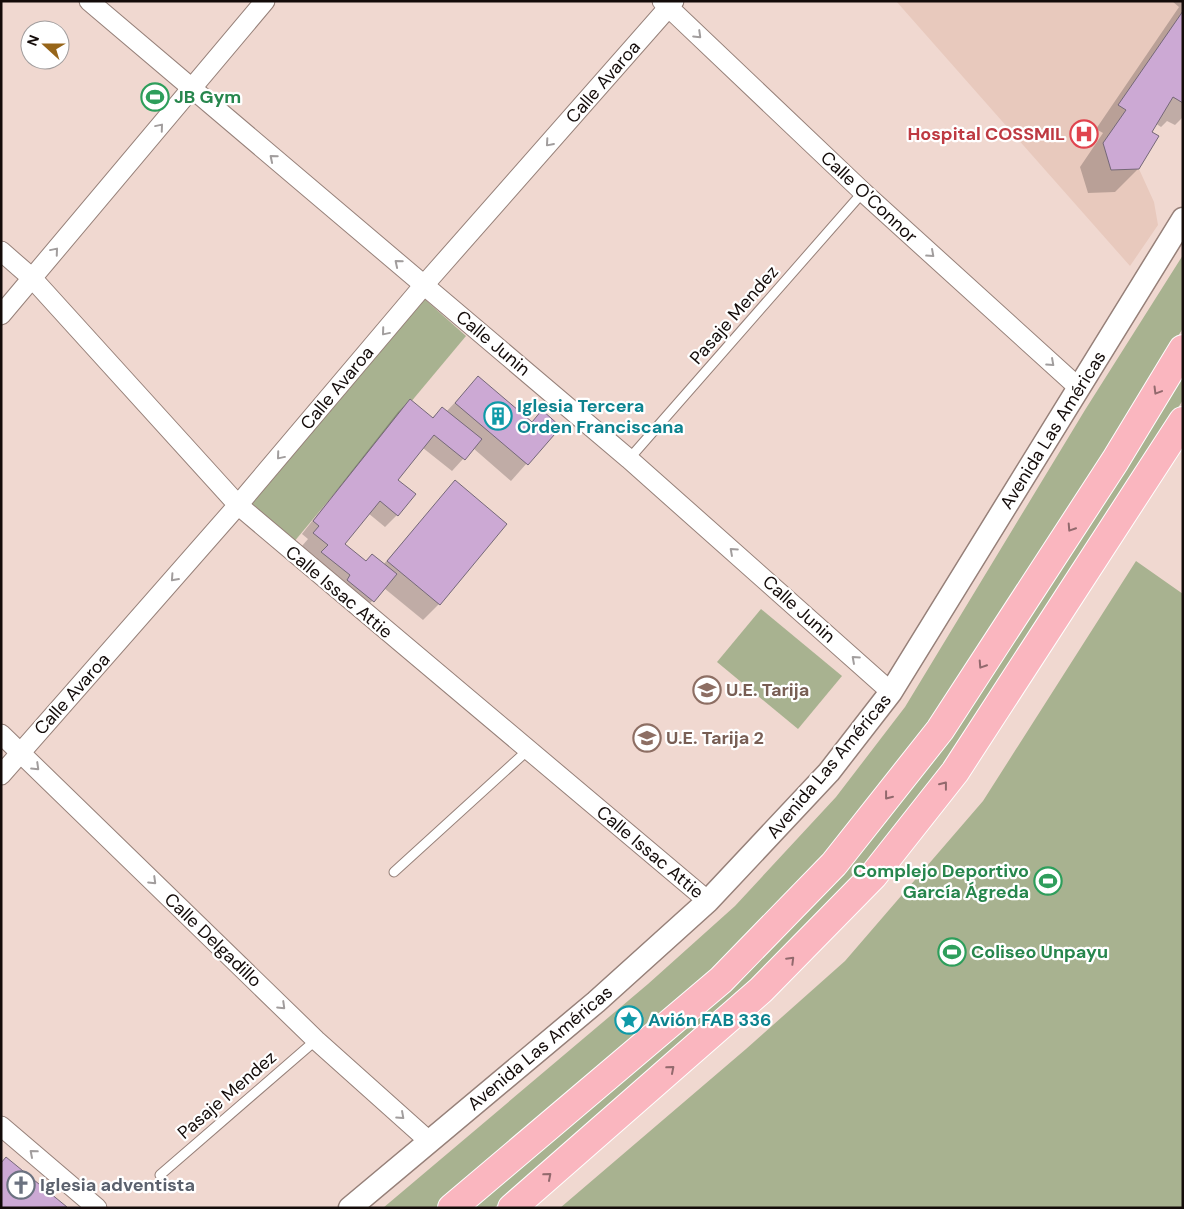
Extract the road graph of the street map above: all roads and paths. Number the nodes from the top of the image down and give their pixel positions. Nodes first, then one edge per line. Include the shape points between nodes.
1 (90, 1) edge
2 (265, 1) edge
3 (668, 3) edge
4 (192, 90) junction
5 (863, 192) junction
6 (1183, 219) edge
7 (1, 251) edge
8 (32, 278) junction
9 (424, 285) junction
10 (1, 315) edge
11 (1183, 349) edge
12 (1079, 388) junction
13 (1183, 421) edge
14 (629, 459) junction
15 (238, 505) junction
16 (892, 692) junction
17 (1, 734) edge
18 (528, 750) junction
19 (20, 752) junction
20 (1, 775) edge
21 (394, 872) dead end
22 (708, 901) junction
23 (316, 1040) junction
24 (1, 1126) edge
25 (430, 1142) junction
26 (160, 1175) dead end
27 (97, 1208) edge
28 (350, 1208) edge
29 (452, 1208) edge
30 (512, 1208) edge

1 - 4 street, Calle Junin
2 - 4 street
3 -> 5 street, Calle O'Connor
3 -> 9 street, Calle Avaroa
8 -> 4 street
9 -> 4 street, Calle Junin
5 -> 12 street, Calle O'Connor
5 - 14 lane, Pasaje Mendez
6 - 12 street, Avenida Las Américas
7 - 8 street, Calle Issac Attie
8 - 10 street
8 - 15 street, Calle Issac Attie
9 - 14 street, Calle Junin
9 -> 15 street, Calle Avaroa
11 -> 29 main road via 1115,461 940,730 834,864 721,980
12 - 16 street, Avenida Las Américas
30 -> 13 main road via 761,990 873,876 955,772
16 -> 14 street, Calle Junin
15 - 18 street, Calle Issac Attie
15 -> 19 street, Calle Avaroa
16 - 22 street, Avenida Las Américas via 828,772
17 - 19 street, Calle Delgadillo
18 - 21 lane
18 - 22 street, Calle Issac Attie
19 - 20 street, Calle Avaroa
19 -> 23 street, Calle Delgadillo
22 - 25 street, Avenida Las Américas via 596,1002
23 -> 25 street, Calle Delgadillo
23 - 26 lane, Pasaje Mendez
27 -> 24 street
25 - 28 street, Avenida Las Américas

